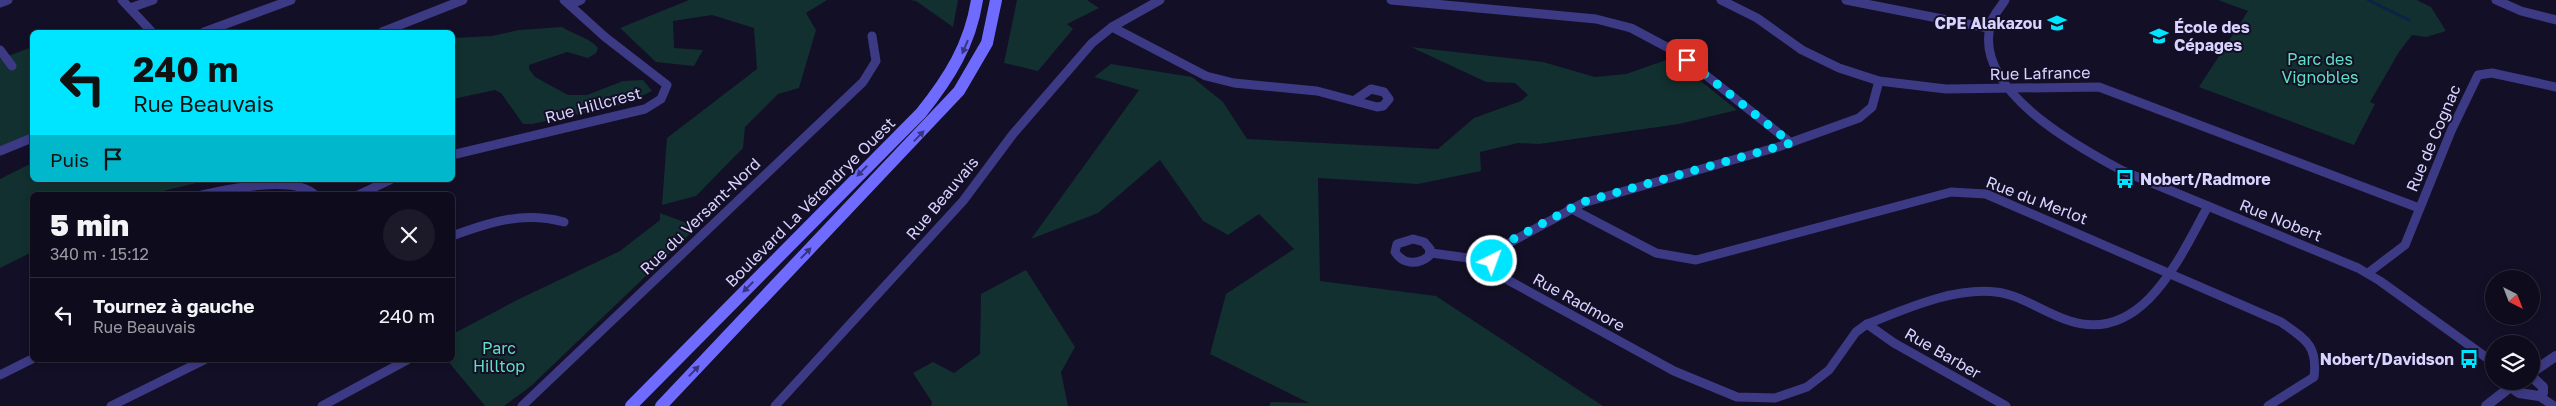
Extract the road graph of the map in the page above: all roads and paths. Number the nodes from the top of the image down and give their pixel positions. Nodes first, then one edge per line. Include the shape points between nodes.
1 (8, 0) edge
2 (122, 0) edge
3 (153, 0) edge
4 (291, 0) edge
5 (463, 0) edge
6 (582, 0) edge
7 (977, 0) edge
8 (996, 0) edge
9 (1160, 0) edge
10 (1391, 0) edge
11 (1721, 0) edge
12 (1846, 0) edge
13 (2005, 0) edge
14 (2496, 0) edge
15 (567, 2) edge
16 (1443, 2) edge
17 (0, 3) edge
18 (1874, 3) edge
19 (130, 8) junction
20 (2556, 20) edge
21 (1112, 27) junction
22 (1988, 28) junction
23 (150, 30) edge
24 (209, 30) edge
25 (387, 30) edge
26 (872, 36) dead end
27 (0, 50) edge
28 (12, 66) dead end
29 (1879, 81) junction
30 (2556, 87) edge
31 (2009, 88) junction
32 (1355, 100) dead end
33 (30, 139) edge
34 (1791, 143) junction
35 (0, 151) edge
36 (455, 155) edge
37 (386, 182) edge
38 (214, 192) edge
39 (312, 192) edge
40 (364, 192) edge
41 (2208, 206) junction
42 (1570, 208) junction
43 (2419, 208) junction
44 (564, 222) dead end
45 (455, 235) edge
46 (1431, 253) dead end
47 (1492, 261) junction
48 (2170, 272) junction
49 (2368, 273) junction
50 (1867, 324) junction
51 (2556, 356) edge
52 (2485, 357) edge
53 (30, 359) edge
54 (200, 362) edge
55 (403, 362) edge
56 (2540, 368) edge
57 (0, 375) edge
58 (2540, 385) edge
59 (2500, 390) edge
60 (2516, 390) edge
61 (2539, 396) junction
62 (1738, 401) edge
63 (1776, 402) edge
64 (111, 406) edge
65 (322, 406) edge
66 (522, 406) edge
67 (631, 406) edge
68 (661, 406) edge
69 (775, 406) edge
70 (2006, 406) edge
71 (2268, 406) edge
72 (2486, 406) edge
73 (2554, 406) edge

1 - 17 street
2 - 19 street
3 - 19 street
4 - 24 street
5 - 25 street
6 - 15 street
7 -> 67 main road, Boulevard La Vérendrye Ouest via 972,29 958,61 921,113
68 -> 8 main road, Boulevard La Vérendrye Ouest via 959,91 987,43
9 - 21 street, Rue Beauvais
10 - 16 street
11 - 29 street, Rue Lafrance via 1757,18 1802,50 1839,68
12 - 18 street
13 - 22 street via 1995,11
14 - 20 street via 2521,11
15 - 36 street, Rue Hillcrest via 605,37 667,85 661,98 645,109
16 - 34 street via 1596,19 1644,33 1678,53
18 - 22 street
19 - 23 street
21 - 32 street via 1206,76 1234,84 1300,89
21 - 69 street, Rue Beauvais via 1101,34 1067,70 963,201
22 - 31 street, Rue Nobert via 1992,59
26 - 66 street, Rue du Versant-Nord via 876,61 863,82
27 - 28 street
29 - 31 street, Rue Lafrance via 1929,89
29 - 34 street via 1876,102 1867,114
30 - 43 street, Rue de Cognac via 2492,73 2478,75
31 - 41 street, Rue Nobert via 2037,117 2088,153
31 - 43 street, Rue Lafrance via 2099,87
33 - 35 street
34 - 42 street
37 - 40 street
38 - 39 street via 290,186 308,188
41 - 48 street, Rue Radmore
41 - 49 street, Rue Nobert
42 - 47 street via 1500,248
42 - 48 street, Rue du Merlot via 1656,253 1696,260 1951,192 1973,192 2000,198
43 - 49 street, Rue de Cognac via 2405,245
44 - 45 street via 545,215 530,215 506,218
46 - 47 street
47 - 62 street, Rue Radmore via 1499,275 1506,279 1674,371
48 - 50 street, Rue Radmore via 2142,309 2108,325 2084,325 2008,295 1986,292 1963,294
48 - 71 street, Rue du Merlot via 2281,322 2304,339 2316,360 2314,377
49 - 52 street, Rue Nobert
50 - 63 street, Rue Radmore via 1856,332 1819,380
50 - 70 street, Rue Barber via 1894,343
51 - 56 street
53 - 57 street
54 - 64 street
55 - 65 street
58 - 61 street via 2543,393
59 - 72 street
60 - 61 street via 2529,396
61 - 73 street
62 - 63 street, Rue Radmore

